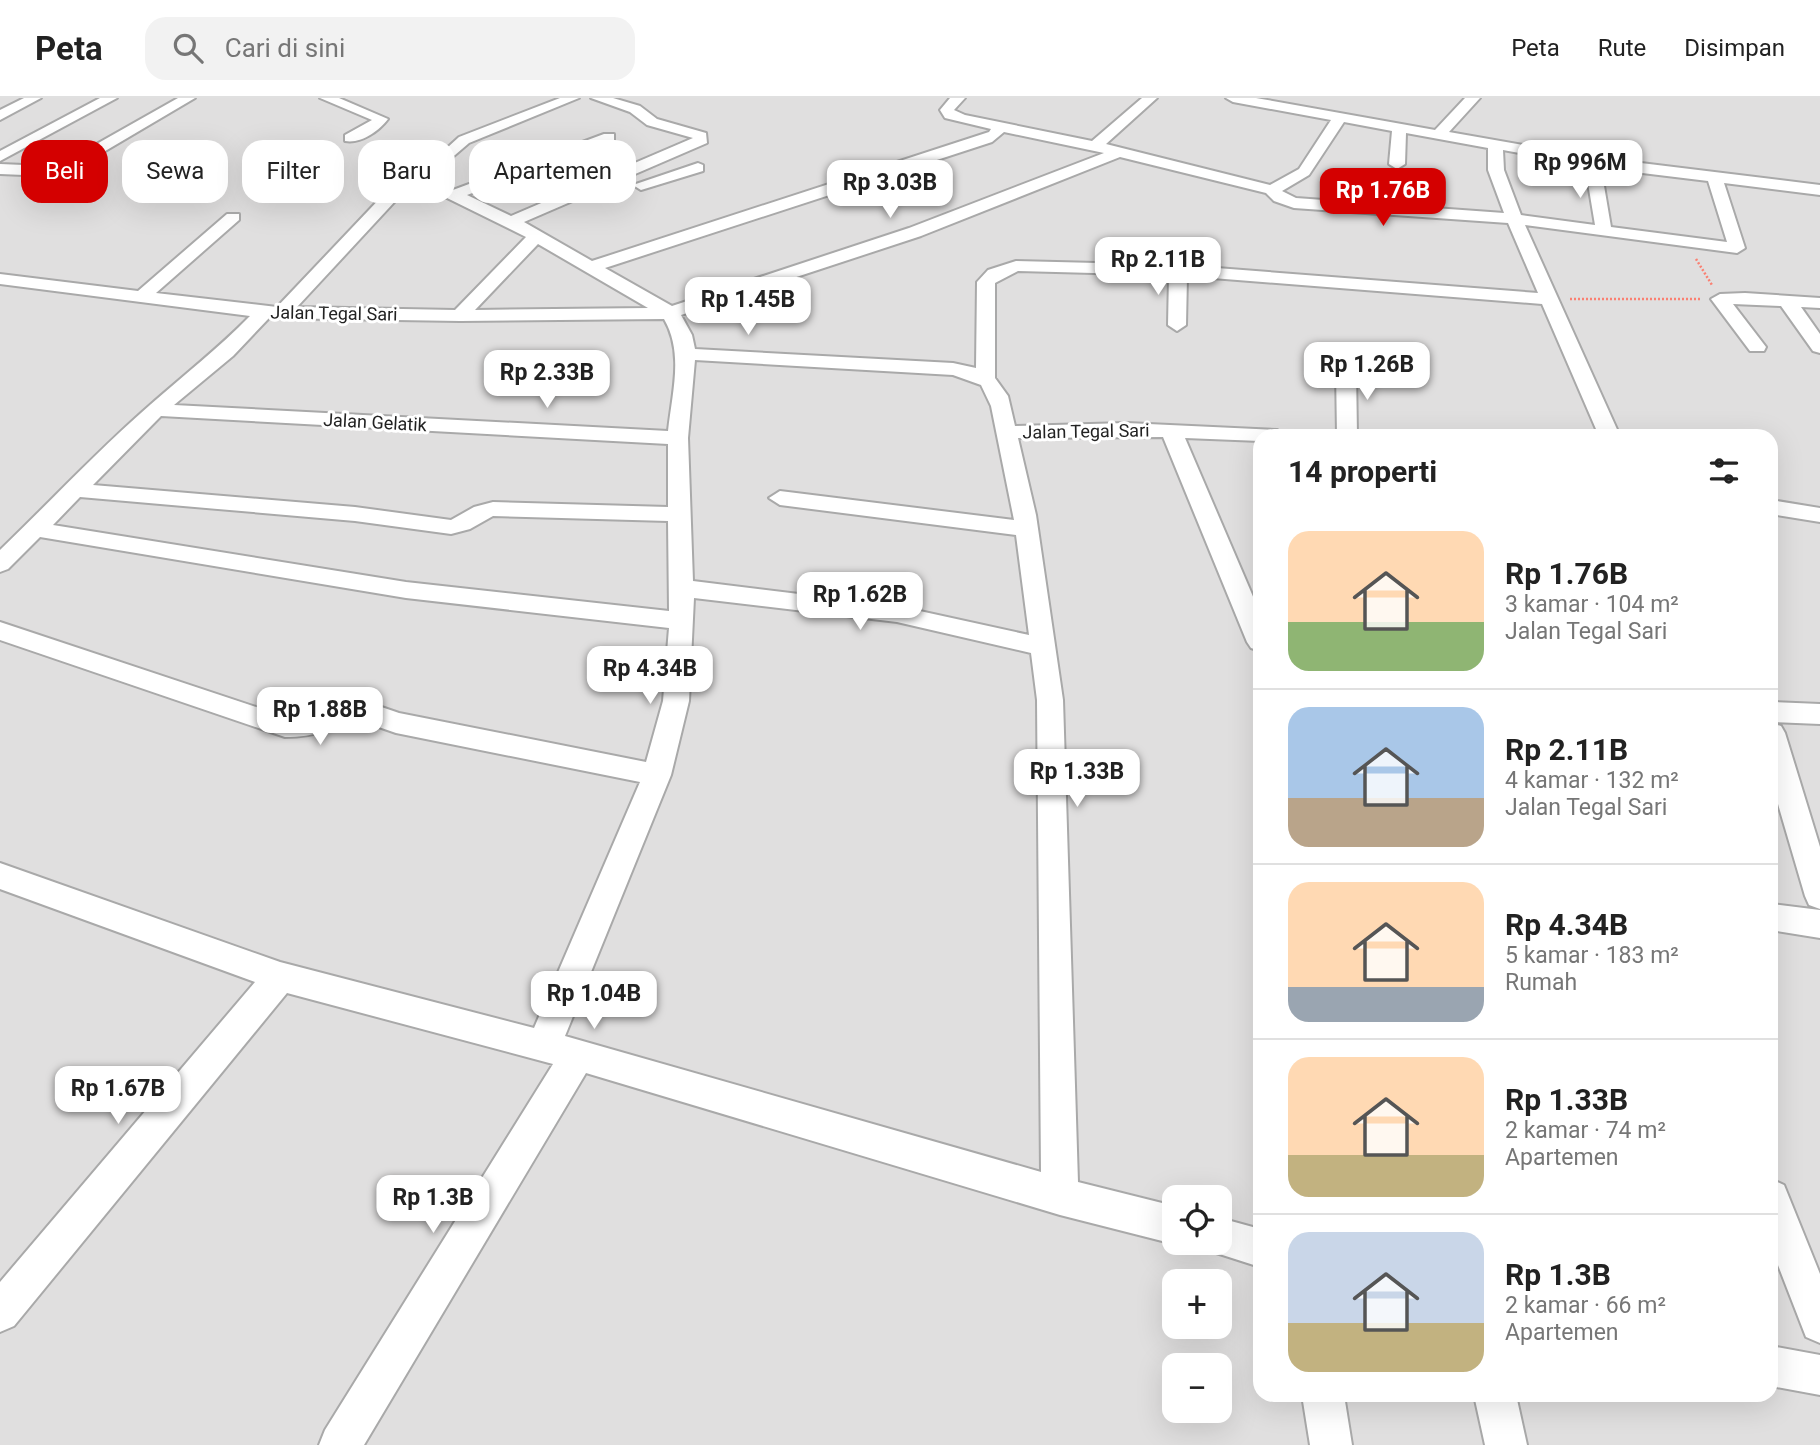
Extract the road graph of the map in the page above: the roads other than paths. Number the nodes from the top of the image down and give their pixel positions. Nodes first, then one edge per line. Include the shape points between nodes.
1 (34, 98) edge
2 (110, 98) edge
3 (188, 98) edge
4 (327, 98) edge
5 (572, 98) edge
6 (598, 98) edge
7 (958, 98) edge
8 (1150, 98) edge
9 (1233, 98) edge
10 (1342, 98) edge
11 (1473, 98) edge
12 (0, 105) edge
13 (18, 106) junction
14 (1324, 112) junction
15 (0, 116) edge
16 (1341, 116) junction
17 (999, 127) junction
18 (1399, 128) junction
19 (1438, 135) junction
20 (609, 137) dead end
21 (350, 138) dead end
22 (455, 146) edge
23 (1095, 146) junction
24 (1495, 146) junction
25 (1119, 152) junction
26 (0, 157) edge
27 (1592, 162) junction
28 (1396, 164) dead end
29 (698, 168) dead end
30 (0, 169) edge
31 (1715, 179) junction
32 (1272, 190) junction
33 (1820, 190) edge
34 (455, 194) edge
35 (455, 196) edge
36 (384, 203) edge
37 (554, 205) junction
38 (233, 217) dead end
39 (1514, 219) junction
40 (511, 222) junction
41 (1604, 232) junction
42 (536, 236) junction
43 (589, 268) junction
44 (1178, 270) junction
45 (0, 279) edge
46 (140, 298) junction
47 (1552, 299) junction
48 (1787, 302) junction
49 (1820, 303) edge
50 (273, 312) junction
51 (670, 313) junction
52 (460, 316) junction
53 (1177, 325) dead end
54 (1757, 347) dead end
55 (1820, 347) edge
56 (687, 354) junction
57 (1346, 369) dead end
58 (986, 377) junction
59 (156, 410) junction
60 (1347, 429) edge
61 (1606, 429) edge
62 (1171, 430) junction
63 (1006, 432) junction
64 (678, 438) junction
65 (1253, 438) edge
66 (74, 490) junction
67 (780, 498) dead end
68 (1778, 509) edge
69 (680, 514) junction
70 (1820, 514) edge
71 (34, 529) junction
72 (1027, 529) junction
73 (0, 564) edge
74 (681, 588) junction
75 (682, 621) junction
76 (1253, 625) edge
77 (0, 631) edge
78 (1044, 647) junction
79 (1778, 712) edge
80 (1820, 714) edge
81 (1778, 756) edge
82 (657, 775) junction
83 (0, 876) edge
84 (1820, 896) edge
85 (1778, 918) edge
86 (1820, 924) edge
87 (280, 977) junction
88 (560, 1051) junction
89 (1060, 1196) junction
90 (1778, 1216) edge
91 (1162, 1223) edge
92 (1232, 1240) edge
93 (1253, 1246) edge
94 (0, 1312) edge
95 (1820, 1323) edge
96 (1778, 1367) edge
97 (1820, 1374) edge
98 (1324, 1402) edge
99 (1497, 1402) edge
100 (340, 1445) edge
101 (1331, 1445) edge
102 (1506, 1445) edge

1 - 13 street
2 - 26 street
3 - 30 street via 68,167
4 - 21 street via 381,119
5 - 22 street
6 - 37 street via 635,109 652,122 702,140
7 - 17 street via 947,110 950,115
8 - 23 street
9 - 14 street
10 - 14 street
11 - 19 street
12 - 13 street
13 - 15 street
14 - 16 street
16 - 18 street
16 - 32 street via 1304,172
17 - 23 street
17 - 43 street via 988,139
18 - 19 street
18 - 28 street
19 - 24 street
20 - 34 street
23 - 25 street
24 - 27 street
24 - 39 street via 1496,170
25 - 32 street
25 - 51 street, Jalan Tegal Sari via 915,232
27 - 31 street
27 - 41 street
29 - 37 street via 611,194
31 - 33 street
31 - 41 street via 1739,246
32 - 39 street via 1294,203
35 - 40 street
36 - 50 street
37 - 40 street
38 - 46 street
39 - 41 street
39 - 47 street
40 - 42 street
42 - 43 street
42 - 52 street
43 - 51 street
44 - 47 street
44 - 53 street
44 - 58 street via 1033,264 994,274 984,290
45 - 46 street, Jalan Tegal Sari
46 - 50 street, Jalan Tegal Sari
47 - 61 street
48 - 49 street
48 - 54 street via 1720,299
48 - 55 street
50 - 52 street, Jalan Tegal Sari
50 - 59 street
51 - 52 street, Jalan Tegal Sari
51 - 56 street via 683,335
56 - 58 street via 953,369
56 - 64 street
57 - 60 street
58 - 63 street, Jalan Tegal Sari via 998,394
59 - 64 street, Jalan Gelatik
59 - 66 street
62 - 63 street, Jalan Tegal Sari
62 - 65 street, Jalan Tegal Sari
62 - 76 street
63 - 72 street
64 - 69 street
66 - 69 street via 355,514 442,527 459,526 477,512 493,509
66 - 71 street
67 - 72 street
68 - 70 street
69 - 74 street
71 - 73 street
71 - 75 street via 406,590
72 - 78 street
74 - 75 street
74 - 78 street via 898,614
75 - 82 street via 676,701
77 - 82 street via 285,727 306,727 342,707 355,708 396,723
78 - 89 street via 1051,732
79 - 80 street
81 - 84 street
82 - 88 street
83 - 87 street
85 - 86 street
87 - 88 street
87 - 94 street
88 - 89 street
88 - 100 street
89 - 91 street
90 - 95 street
92 - 93 street
96 - 97 street
98 - 101 street
99 - 102 street

